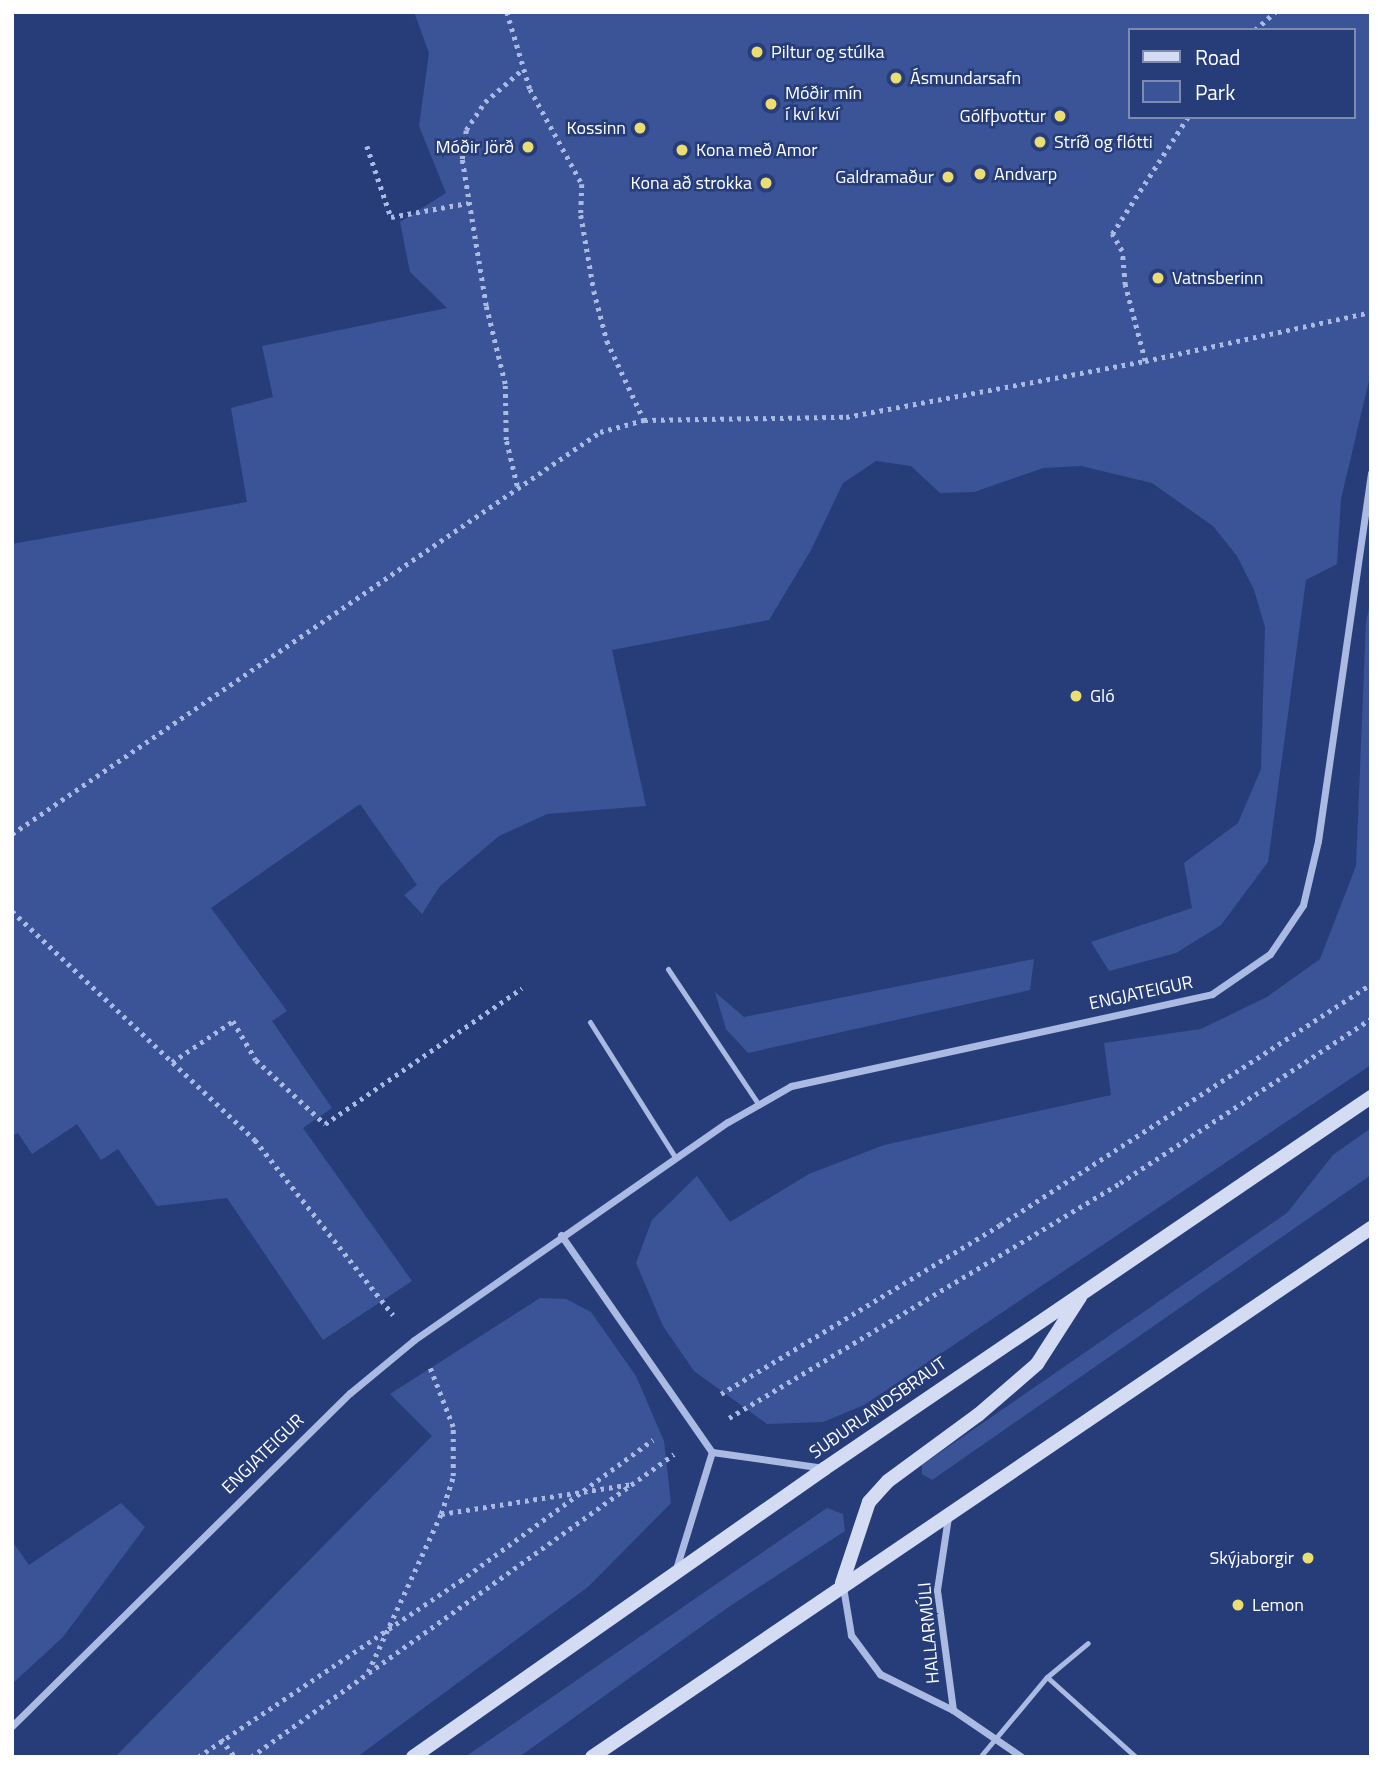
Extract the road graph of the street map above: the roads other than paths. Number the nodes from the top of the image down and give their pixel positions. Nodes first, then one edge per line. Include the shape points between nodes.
1 (1371, 473) edge
2 (668, 970) dead end
3 (590, 1022) dead end
4 (1371, 1097) edge
5 (759, 1105) junction
6 (675, 1157) junction
7 (1371, 1228) edge
8 (561, 1235) junction
9 (1084, 1290) junction
10 (712, 1452) junction
11 (824, 1469) junction
12 (949, 1511) junction
13 (675, 1573) junction
14 (842, 1583) junction
15 (1088, 1643) dead end
16 (1047, 1677) junction
17 (953, 1710) junction
18 (12, 1726) edge
19 (994, 1737) junction
20 (413, 1757) edge
21 (592, 1757) edge
22 (980, 1757) edge
23 (1022, 1757) edge
24 (1136, 1757) edge

1 - 5 street, ENGJATEIGUR via 1318,841 1303,905 1270,954 1212,994 792,1086
2 - 5 lane
3 - 6 lane
4 - 9 main road, SUÐURLANDSBRAUT
5 - 6 street, ENGJATEIGUR
6 - 8 street, ENGJATEIGUR
7 - 12 main road
8 - 10 street
8 - 18 street, ENGJATEIGUR via 414,1340 296,1443
9 - 11 main road, SUÐURLANDSBRAUT
9 - 14 main road via 1037,1364 978,1415 888,1481 869,1502
10 - 11 street
10 - 13 street
11 - 13 main road, SUÐURLANDSBRAUT
12 - 14 main road
12 - 17 street, HALLARMÚLI via 937,1590
13 - 20 main road, SUÐURLANDSBRAUT
14 - 17 street, HALLARMÚLI via 851,1635 880,1674
14 - 21 main road
15 - 16 lane
16 - 19 lane
16 - 24 lane
17 - 19 street, HALLARMÚLI
19 - 22 lane
19 - 23 street, HALLARMÚLI

